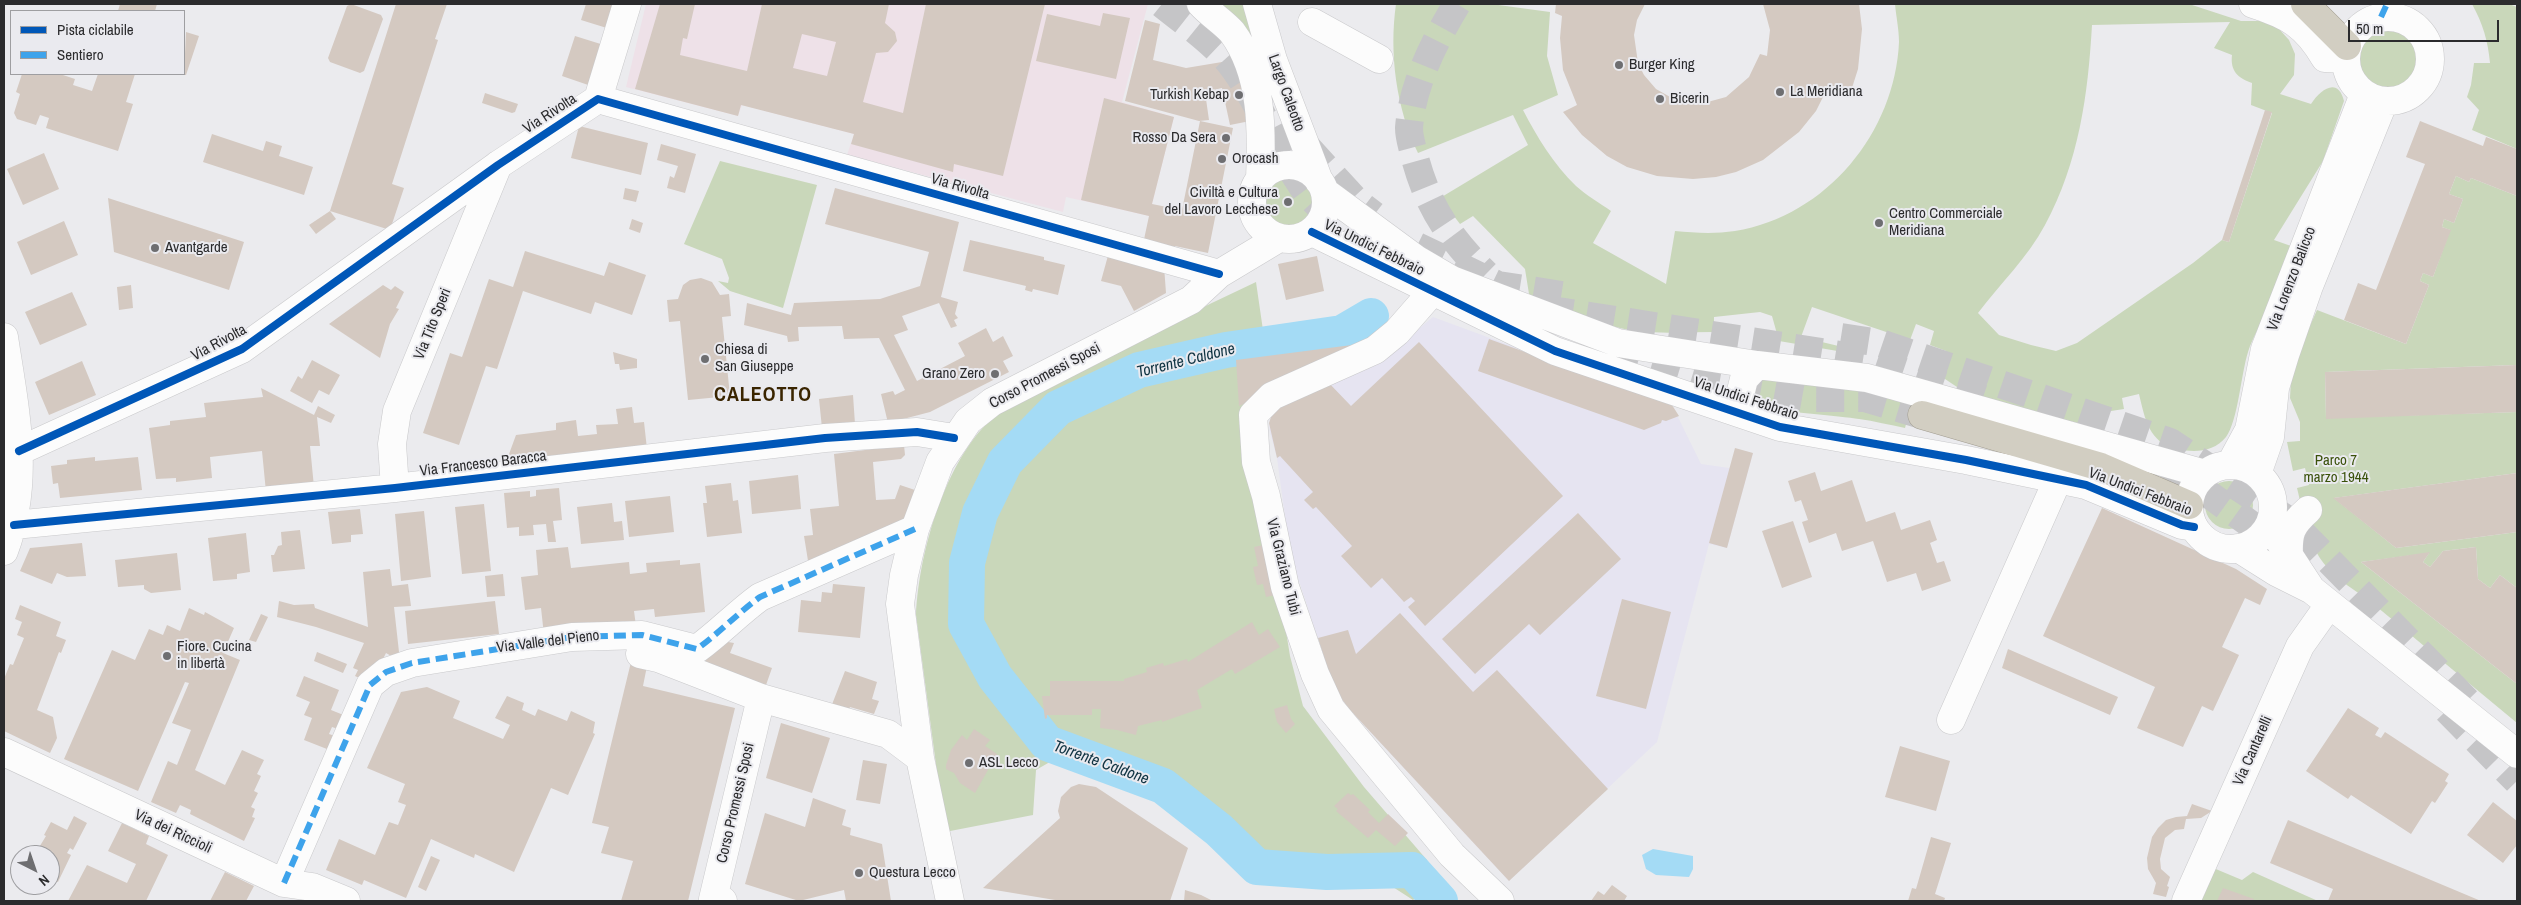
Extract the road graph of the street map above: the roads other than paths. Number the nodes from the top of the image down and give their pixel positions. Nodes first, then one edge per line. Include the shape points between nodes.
1 (627, 4) edge
2 (1201, 4) edge
3 (1257, 4) edge
4 (2253, 4) edge
5 (2305, 4) edge
6 (2384, 10) edge
7 (1312, 22) dead end
8 (2346, 52) junction
9 (1379, 60) dead end
10 (2374, 98) junction
11 (598, 99) junction
12 (498, 165) junction
13 (1260, 180) junction
14 (1322, 187) junction
15 (1254, 213) junction
16 (1312, 232) junction
17 (1280, 238) junction
18 (1219, 274) junction
19 (1432, 292) junction
20 (4, 337) edge
21 (1757, 365) junction
22 (1736, 411) junction
23 (1922, 415) tunnel mouth
24 (954, 438) junction
25 (19, 451) junction
26 (2230, 465) junction
27 (2205, 474) junction
28 (2257, 474) junction
29 (2058, 479) junction
30 (395, 488) junction
31 (2191, 516) junction
32 (2271, 516) junction
33 (14, 525) junction
34 (915, 529) junction
35 (2238, 548) junction
36 (4, 552) edge
37 (2289, 555) junction
38 (2320, 598) junction
39 (569, 647) dead end
40 (761, 698) junction
41 (1951, 720) dead end
42 (4, 752) edge
43 (2517, 754) edge
44 (920, 758) junction
45 (288, 892) edge
46 (346, 901) edge
47 (723, 901) edge
48 (950, 901) edge
49 (1500, 901) edge
50 (2186, 901) edge

1 - 11 street
2 - 13 street, Largo Caleotto via 1232,32 1248,64 1257,92 1262,132
3 - 14 street, Largo Caleotto via 1273,60
4 - 8 street via 2281,13 2296,23 2316,42 2325,58
5 - 8 highway
6 - 8 street via 2360,26
6 - 10 street via 2417,28 2425,39 2430,64 2419,87 2397,100
7 - 9 street
8 - 10 street via 2348,73 2354,85
10 - 26 street, Via Lorenzo Balicco via 2265,349 2249,430
10 - 28 street, Via Lorenzo Balicco via 2285,355 2275,388 2270,437
11 - 12 street, Via Rivolta
11 - 18 street, Via Rivolta
12 - 25 street, Via Rivolta via 242,349
12 - 30 street, Via Tito Speri via 397,410 392,444
13 - 14 street via 1276,168 1288,166 1305,170
13 - 15 street, Largo Caleotto via 1253,197
14 - 16 street, Largo Caleotto via 1324,213
14 - 21 street, Via Undici Febbraio via 1416,259 1452,280 1618,344
15 - 17 street via 1260,225
15 - 18 street, Corso Promessi Sposi
16 - 17 street via 1301,237
16 - 19 street, Via Undici Febbraio
17 - 18 street, Corso Promessi Sposi
18 - 24 street, Corso Promessi Sposi via 1191,300 992,402 968,421
19 - 22 street, Via Undici Febbraio via 1555,351
19 - 49 street, Via Graziano Tubi via 1397,332 1375,350 1272,396 1259,407 1253,415 1256,462 1285,588 1315,674 1331,709 1452,855
20 - 25 street
21 - 22 street, Via Undici Febbraio via 1744,379
21 - 27 street, Via Undici Febbraio via 1868,378
22 - 29 street, Via Undici Febbraio via 1780,427
23 - 31 highway via 2101,467
24 - 30 street, Via Francesco Baracca via 917,432 825,438
24 - 34 street, Corso Promessi Sposi via 940,462
25 - 33 street
26 - 27 street via 2217,467
26 - 28 street via 2245,467
27 - 31 street, Via Undici Febbraio via 2195,485
28 - 32 street, Via Undici Febbraio via 2269,487
29 - 31 street, Via Undici Febbraio via 2086,484 2182,525
29 - 41 street
30 - 33 street, Via Francesco Baracca
31 - 35 street, Via Undici Febbraio via 2210,543 2228,549
32 - 35 street via 2262,536
32 - 37 street, Via Undici Febbraio
32 - 37 street via 2308,510 2297,520 2288,536
33 - 36 street
34 - 44 street, Corso Promessi Sposi via 900,604
34 - 45 street, Via Valle del Pieno via 760,597 697,649 642,635 572,636 412,663 386,672 370,684
35 - 38 street, Via Undici Febbraio
37 - 38 street, Via Undici Febbraio
38 - 43 street, Via Undici Febbraio
38 - 50 street, Via Cantarelli
39 - 40 street via 608,648 658,658
40 - 44 street via 888,734
40 - 47 street, Corso Promessi Sposi via 713,899
42 - 45 street, Via dei Riccioli
44 - 48 street, Corso Promessi Sposi
45 - 46 street, Via dei Riccioli via 312,886

